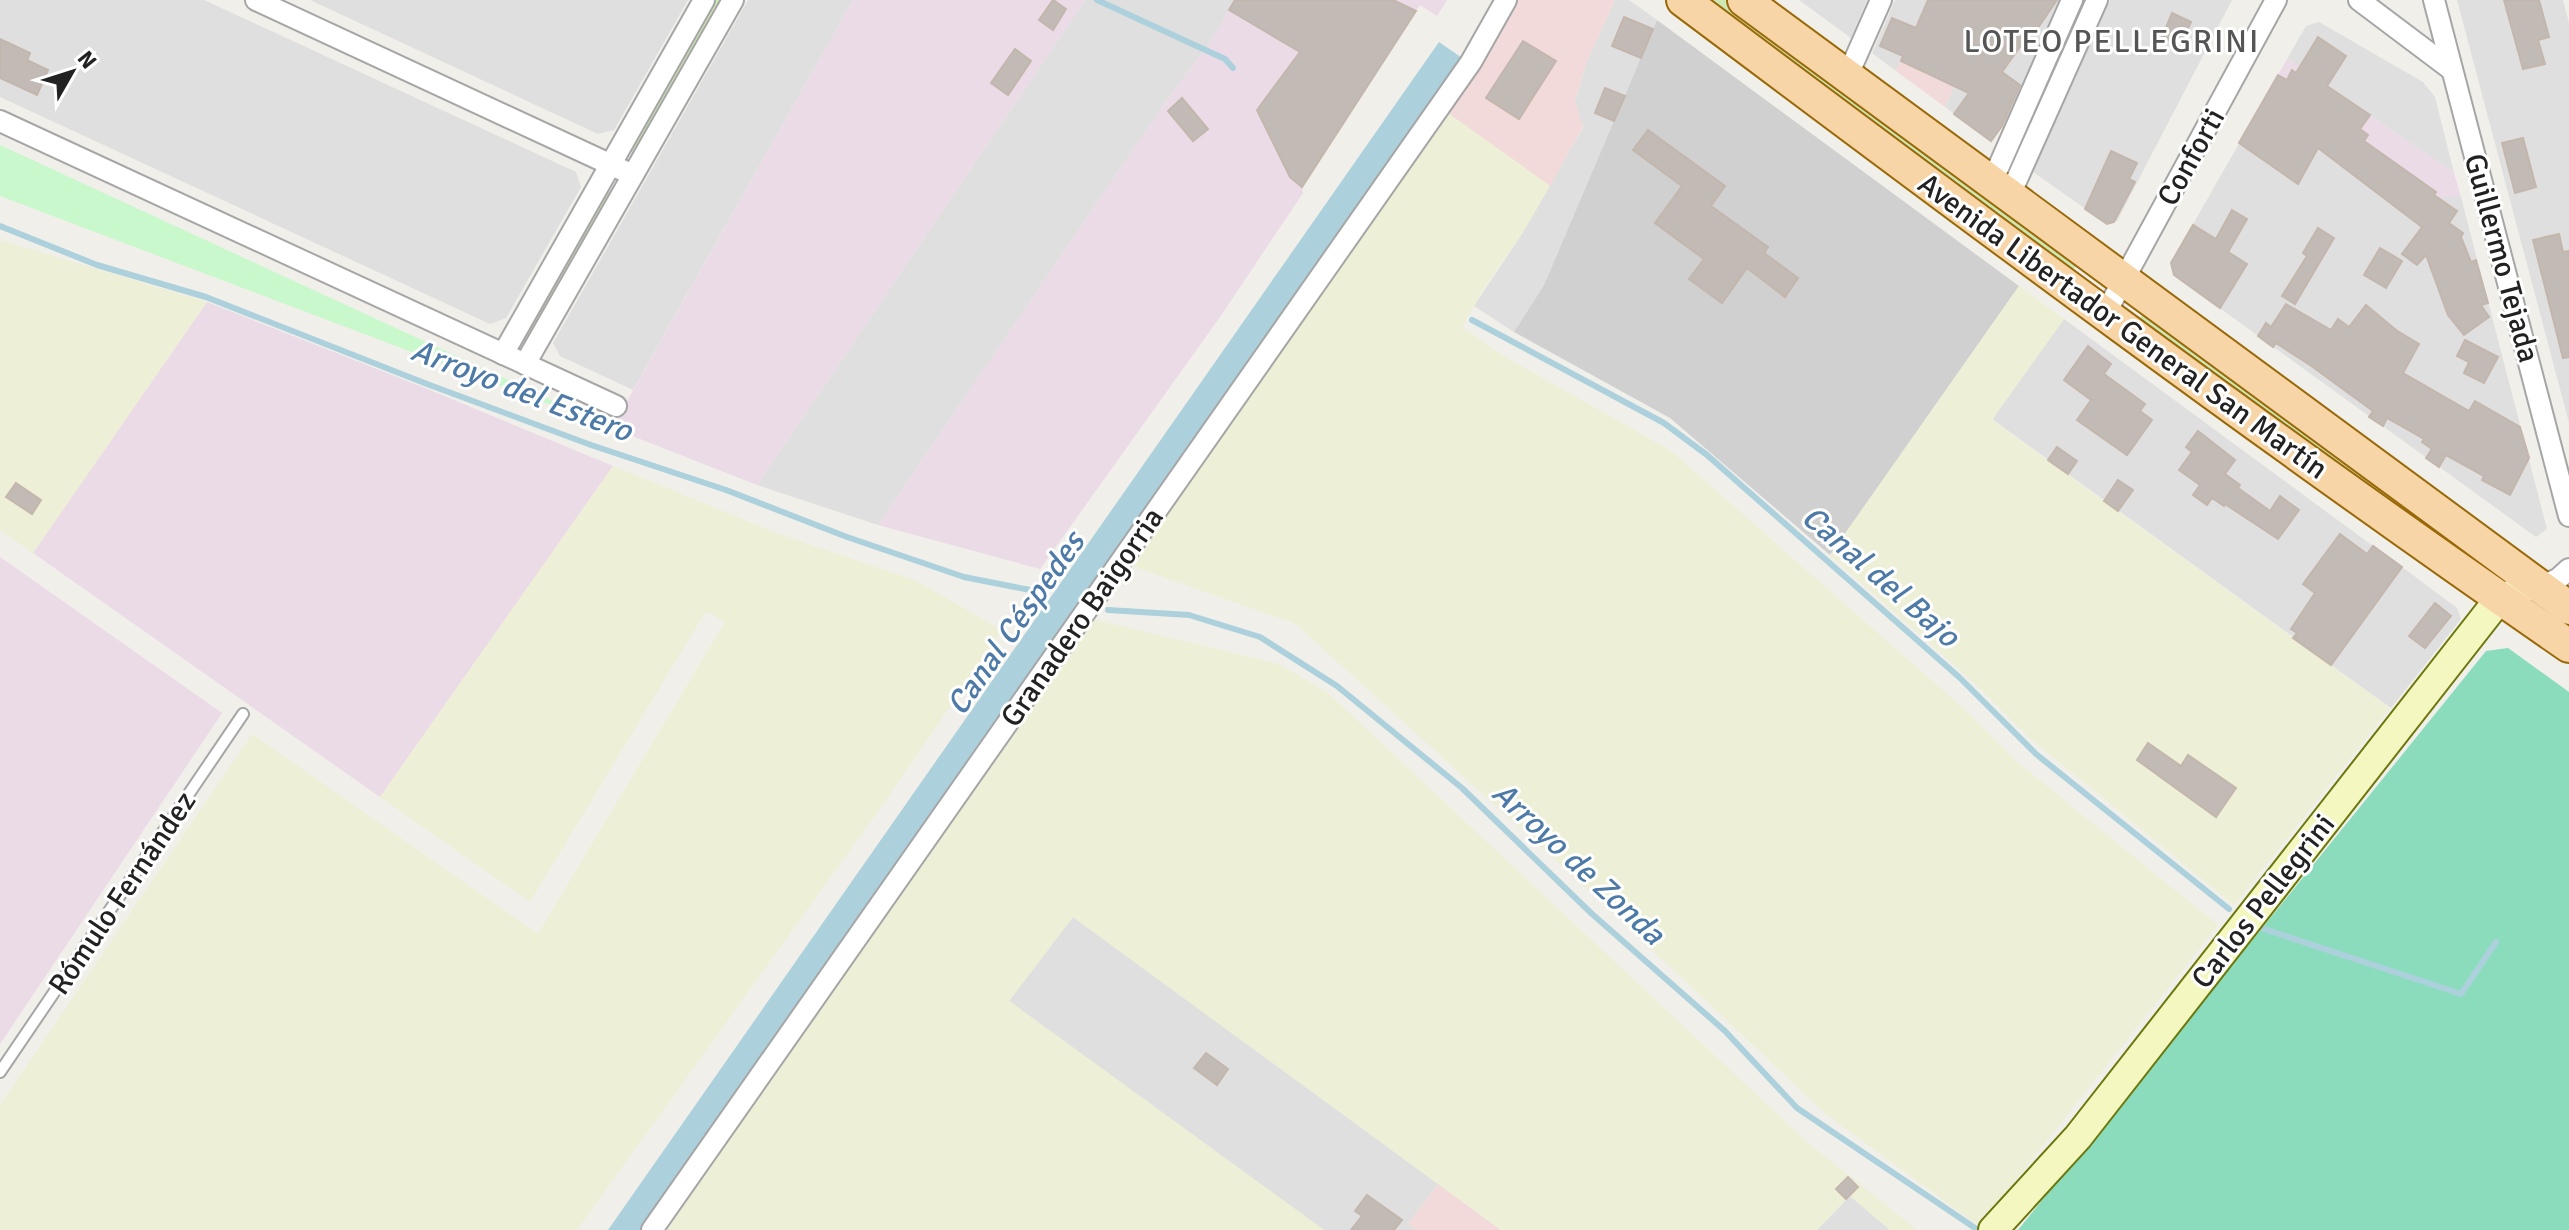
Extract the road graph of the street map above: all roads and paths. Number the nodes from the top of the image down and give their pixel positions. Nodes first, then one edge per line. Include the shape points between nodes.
1 (256, 0) edge
2 (704, 0) edge
3 (733, 0) edge
4 (1506, 0) edge
5 (1683, 0) edge
6 (1744, 0) edge
7 (1881, 0) edge
8 (2072, 0) edge
9 (2097, 0) edge
10 (2276, 0) edge
11 (2359, 0) edge
12 (2434, 0) edge
13 (2452, 70) junction
14 (1847, 77) junction
15 (0, 121) edge
16 (610, 164) junction
17 (633, 175) junction
18 (2000, 191) junction
19 (2124, 280) junction
20 (2105, 314) junction
21 (503, 354) junction
22 (525, 364) junction
23 (616, 406) dead end
24 (2569, 516) edge
25 (2569, 569) edge
26 (2540, 586) junction
27 (2500, 598) junction
28 (2569, 608) edge
29 (2569, 646) edge
30 (243, 714) dead end
31 (0, 1072) edge
32 (1994, 1229) edge
33 (652, 1230) edge

1 - 16 street
2 - 16 street
3 - 17 street
4 - 33 street, Granadero Baigorria via 1471,62
5 - 20 main road, Avenida Libertador General San Martín
6 - 14 main road, Avenida Libertador General San Martín
7 - 14 street
8 - 18 street
9 - 18 street
10 - 19 street, Conforti
11 - 13 street
12 - 13 street, Guillermo Tejada
13 - 24 street, Guillermo Tejada
14 - 18 main road, Avenida Libertador General San Martín
15 - 21 street
16 - 17 street
16 - 21 street
17 - 22 street
18 - 19 main road, Avenida Libertador General San Martín
19 - 20 street, Conforti
19 - 26 main road, Avenida Libertador General San Martín
20 - 27 main road, Avenida Libertador General San Martín
21 - 22 street
22 - 23 street
25 - 26 street
26 - 27 main road
26 - 28 main road, Avenida Libertador General San Martín
27 - 29 main road, Avenida Libertador General San Martín
27 - 32 main road, Carlos Pellegrini via 2078,1137
30 - 31 lane, Rómulo Fernández

